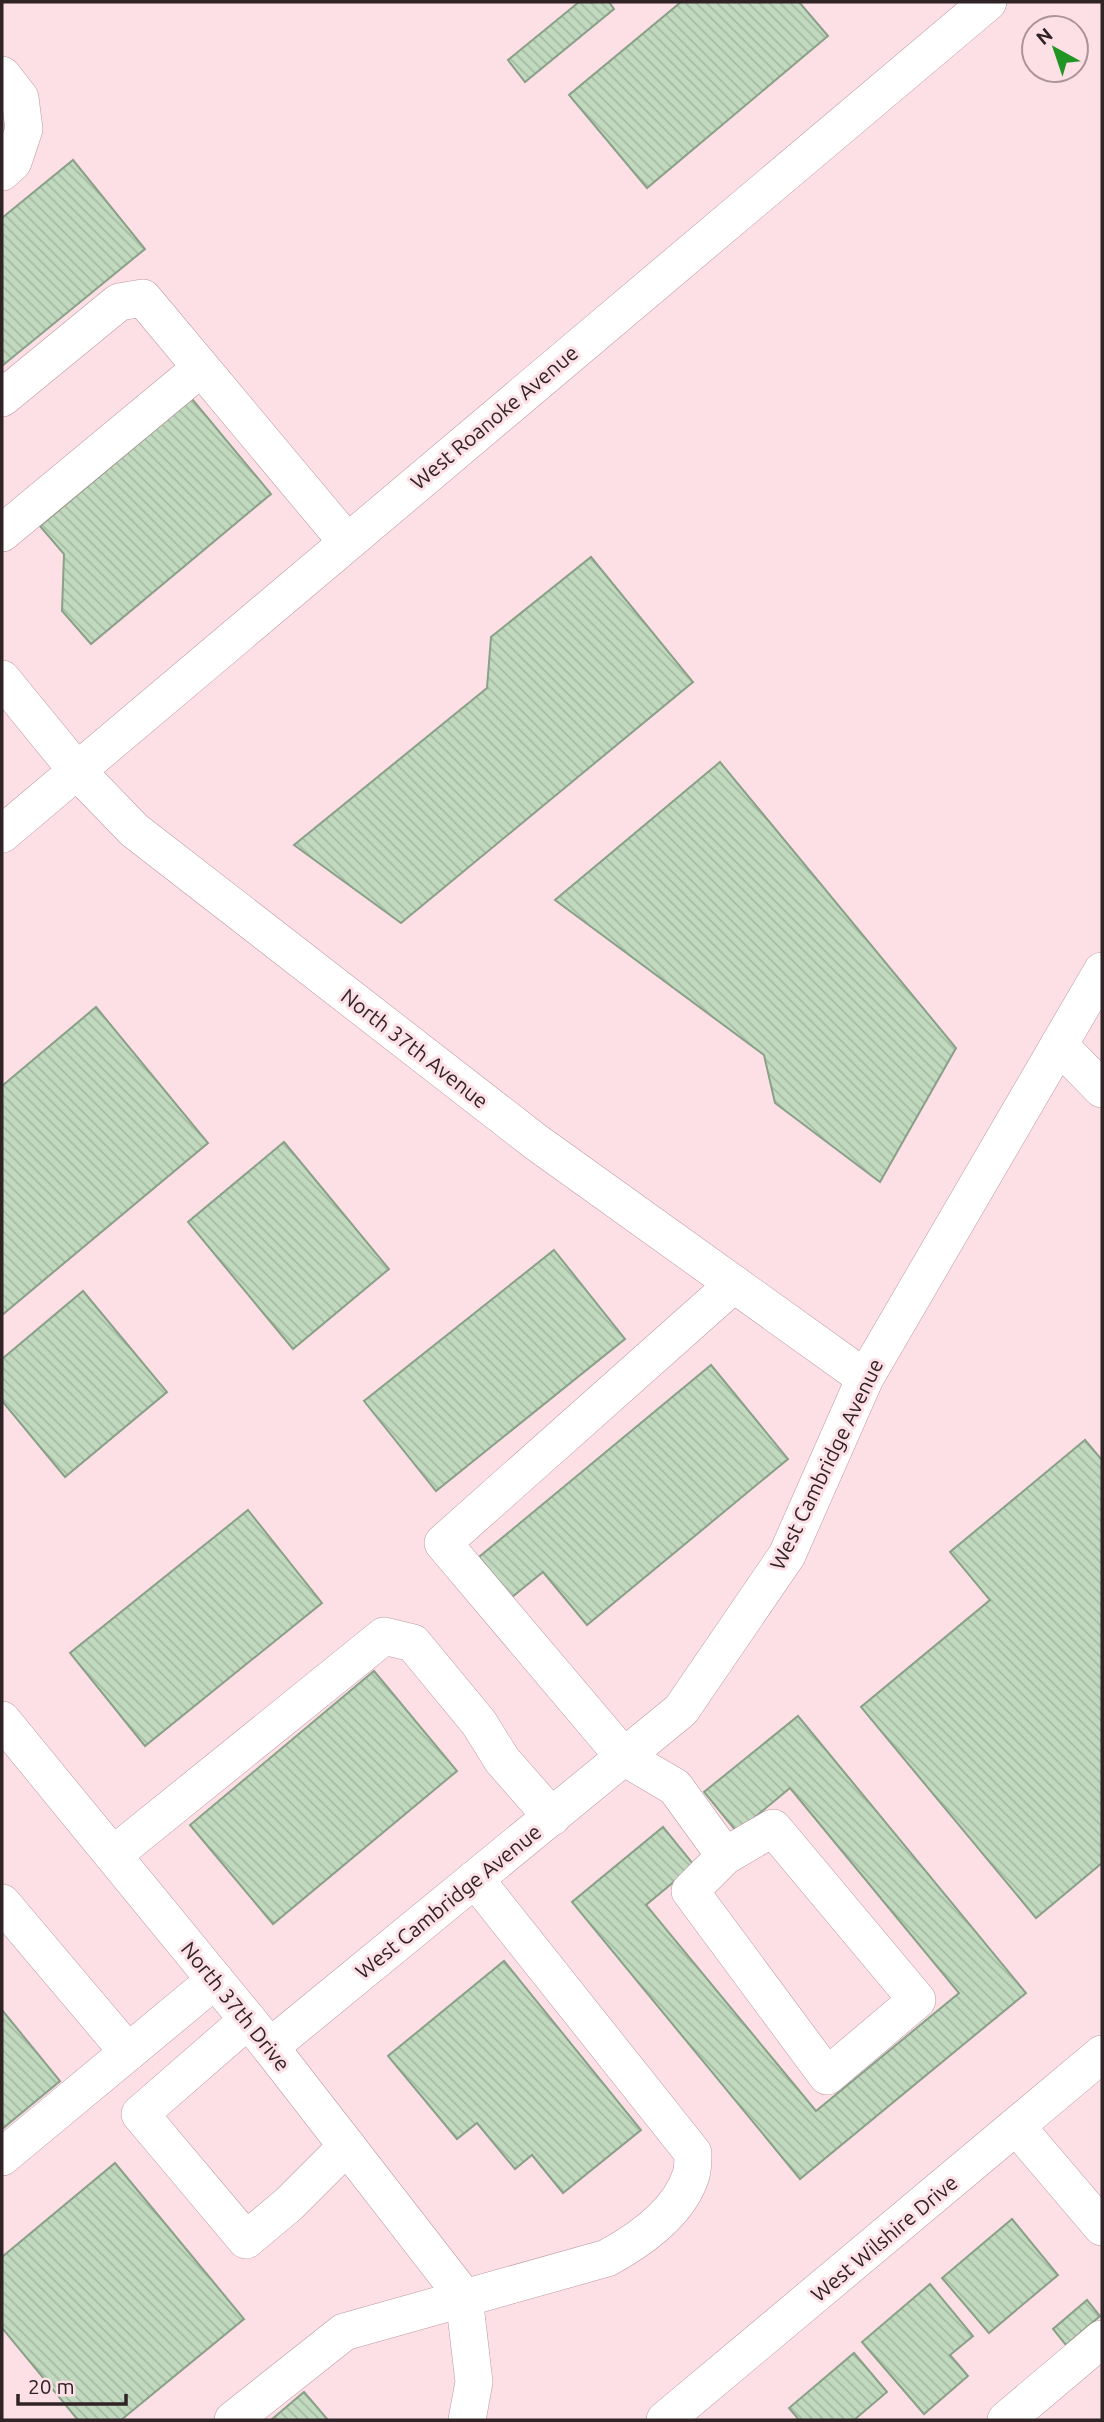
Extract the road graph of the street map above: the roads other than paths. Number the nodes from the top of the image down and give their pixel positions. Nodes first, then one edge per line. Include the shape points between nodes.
1 (988, 2) edge
2 (2, 75) edge
3 (2, 172) edge
4 (201, 368) junction
5 (2, 398) edge
6 (2, 533) edge
7 (347, 542) junction
8 (2, 679) edge
9 (78, 772) junction
10 (2, 834) edge
11 (1102, 971) edge
12 (1059, 1045) junction
13 (1102, 1089) edge
14 (734, 1284) junction
15 (865, 1378) junction
16 (2, 1720) edge
17 (624, 1757) junction
18 (552, 1817) junction
19 (113, 1855) junction
20 (725, 1857) junction
21 (475, 1879) junction
22 (2, 1903) edge
23 (215, 1980) junction
24 (259, 2033) junction
25 (128, 2052) junction
26 (1102, 2053) edge
27 (1017, 2127) junction
28 (347, 2146) junction
29 (2, 2157) edge
30 (1102, 2227) edge
31 (464, 2297) junction
32 (1102, 2339) edge
33 (233, 2420) edge
34 (467, 2420) edge
35 (665, 2420) edge
36 (1006, 2420) edge

1 - 7 street, West Roanoke Avenue
2 - 3 street via 20,98 24,129 13,162
4 - 5 street via 143,298 119,302
4 - 6 street
4 - 7 street
7 - 9 street, West Roanoke Avenue
8 - 9 street, North 37th Avenue
9 - 10 street, West Roanoke Avenue
9 - 14 street, North 37th Avenue via 134,830 536,1142
11 - 12 street, West Cambridge Avenue
12 - 13 street
12 - 15 street, West Cambridge Avenue
14 - 15 street, North 37th Avenue
14 - 17 street via 443,1542
15 - 17 street, West Cambridge Avenue via 787,1555 681,1710
16 - 19 street, North 37th Drive
17 - 18 street, West Cambridge Avenue
17 - 20 street via 675,1787
18 - 19 street via 413,1643 384,1636
18 - 21 street, West Cambridge Avenue
19 - 23 street, North 37th Drive
20 - 20 street via 690,1891 827,2076 917,2000 773,1828
21 - 24 street, West Cambridge Avenue
21 - 31 street via 694,2153 691,2175 681,2194 664,2217 635,2242 607,2258
22 - 25 street
23 - 24 street, North 37th Drive
23 - 25 street
24 - 28 street, North 37th Drive
24 - 28 street, West Cambridge Avenue via 140,2114 246,2240
25 - 29 street
26 - 27 street, West Wilshire Drive
27 - 30 street
27 - 35 street, West Wilshire Drive
28 - 31 street, North 37th Drive
31 - 33 street via 344,2332
31 - 34 street via 474,2382
32 - 36 street

